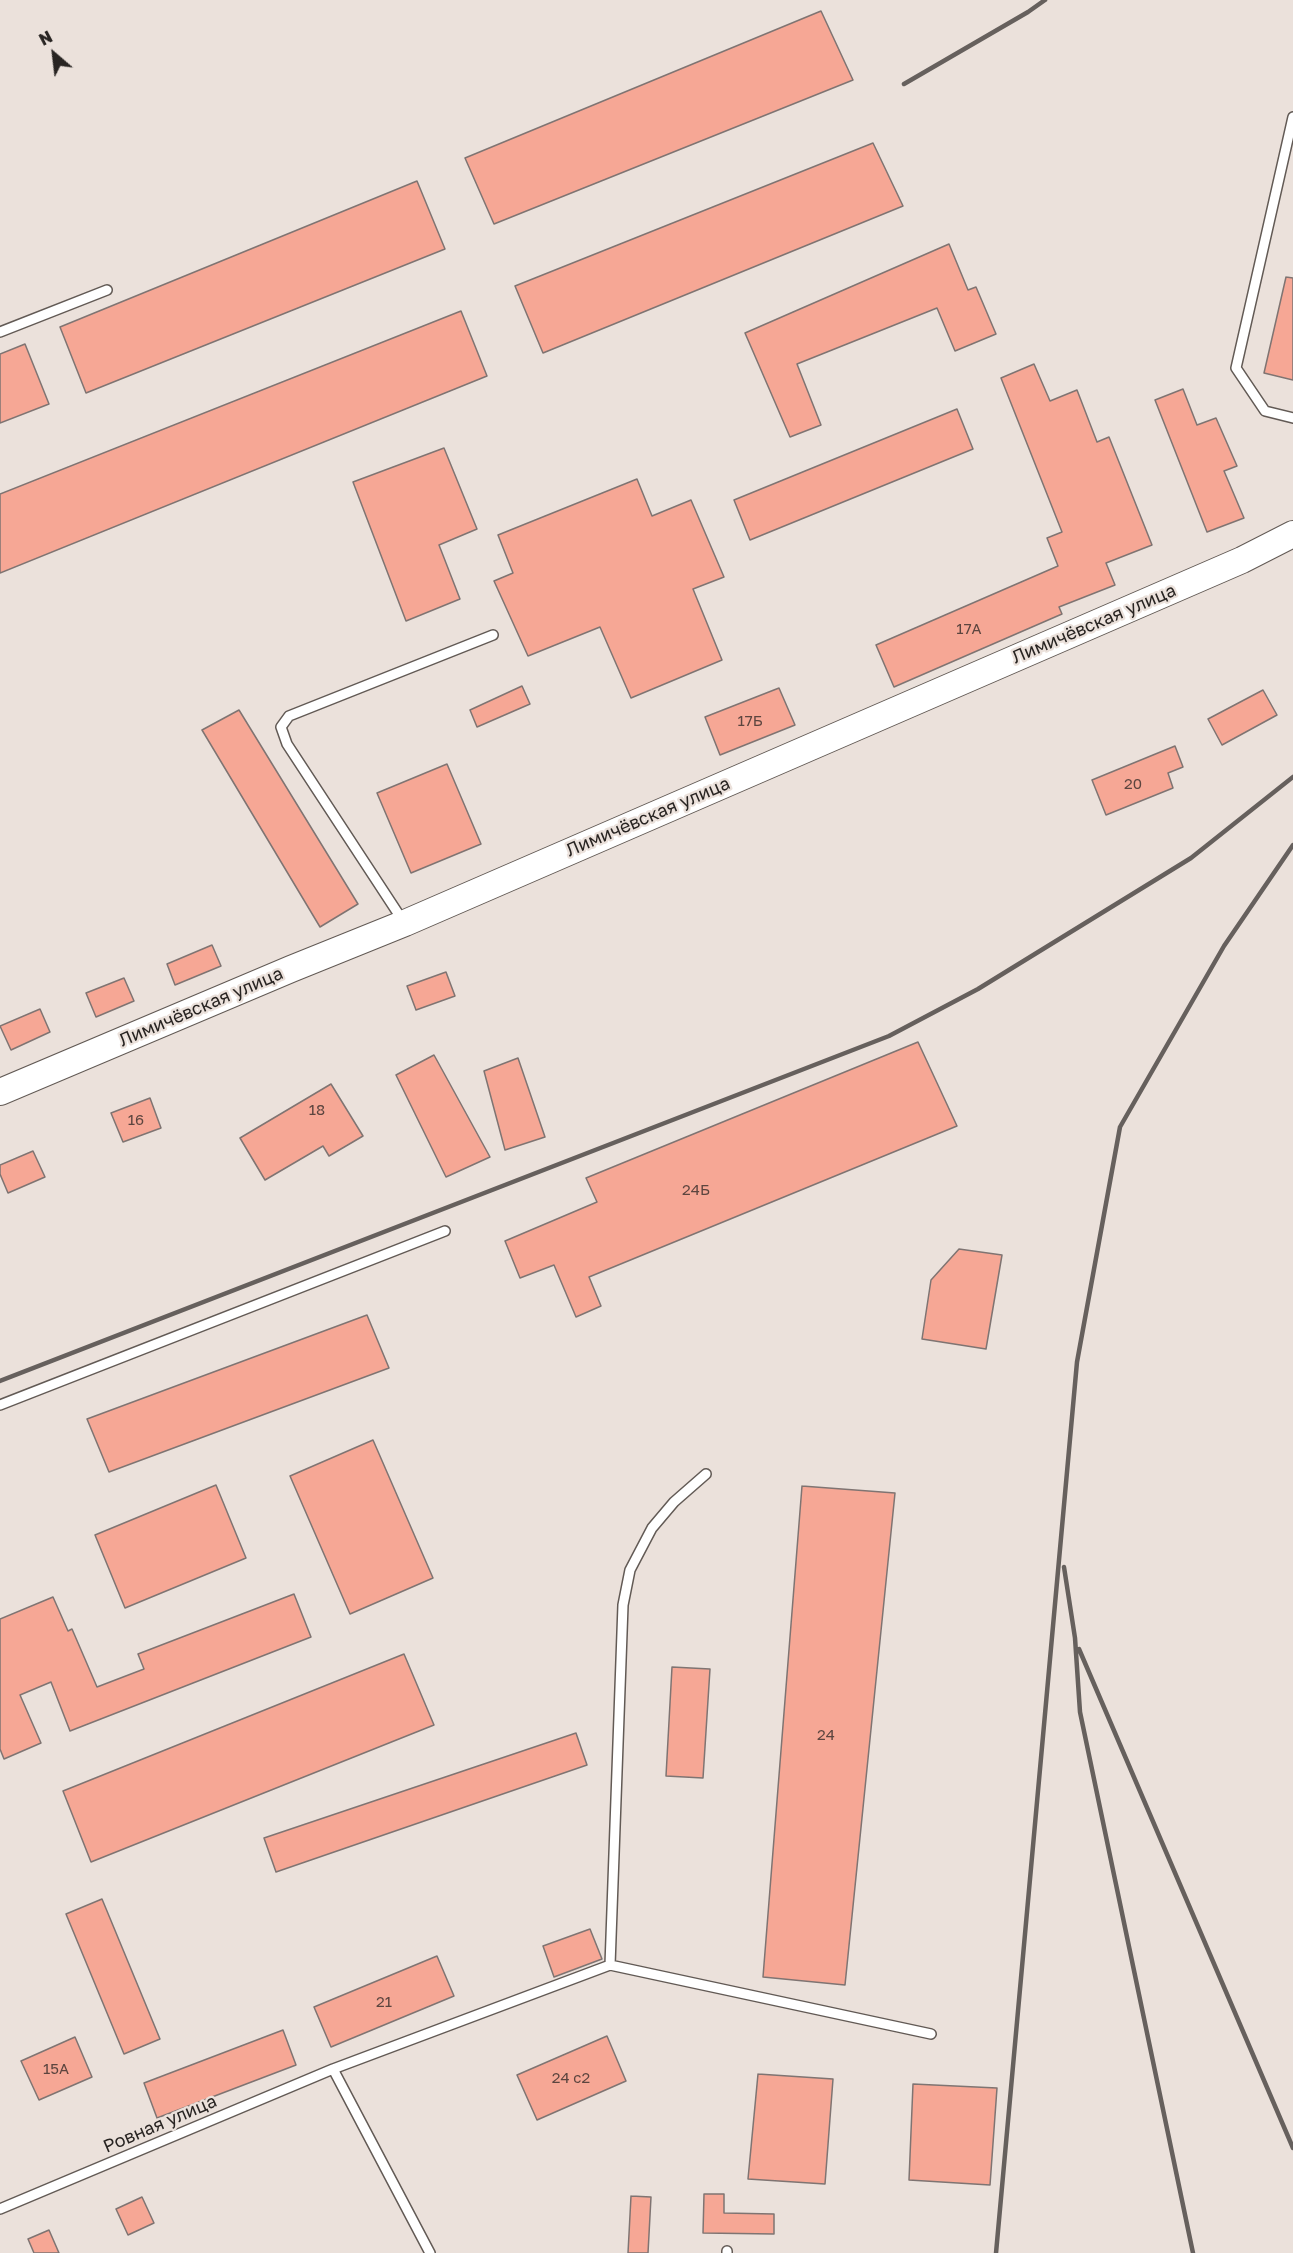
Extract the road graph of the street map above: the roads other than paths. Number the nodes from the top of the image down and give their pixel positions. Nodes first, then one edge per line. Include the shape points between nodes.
1 (1293, 117) edge
2 (107, 290) dead end
3 (0, 332) edge
4 (1293, 418) edge
5 (1293, 534) edge
6 (493, 635) dead end
7 (405, 923) junction
8 (0, 1092) edge
9 (445, 1231) dead end
10 (0, 1406) edge
11 (706, 1474) dead end
12 (610, 1965) junction
13 (932, 2034) dead end
14 (333, 2069) junction
15 (0, 2209) edge
16 (430, 2253) edge

1 - 4 lane via 1236,368 1265,411
2 - 3 lane
5 - 7 main road, Лимичёвская улица
6 - 7 lane via 289,717 280,727 287,744
7 - 8 main road, Лимичёвская улица
9 - 10 lane
11 - 12 lane via 652,1528 630,1570 623,1605
12 - 13 lane
12 - 14 lane, Ровная улица
14 - 15 lane, Ровная улица
14 - 16 lane

